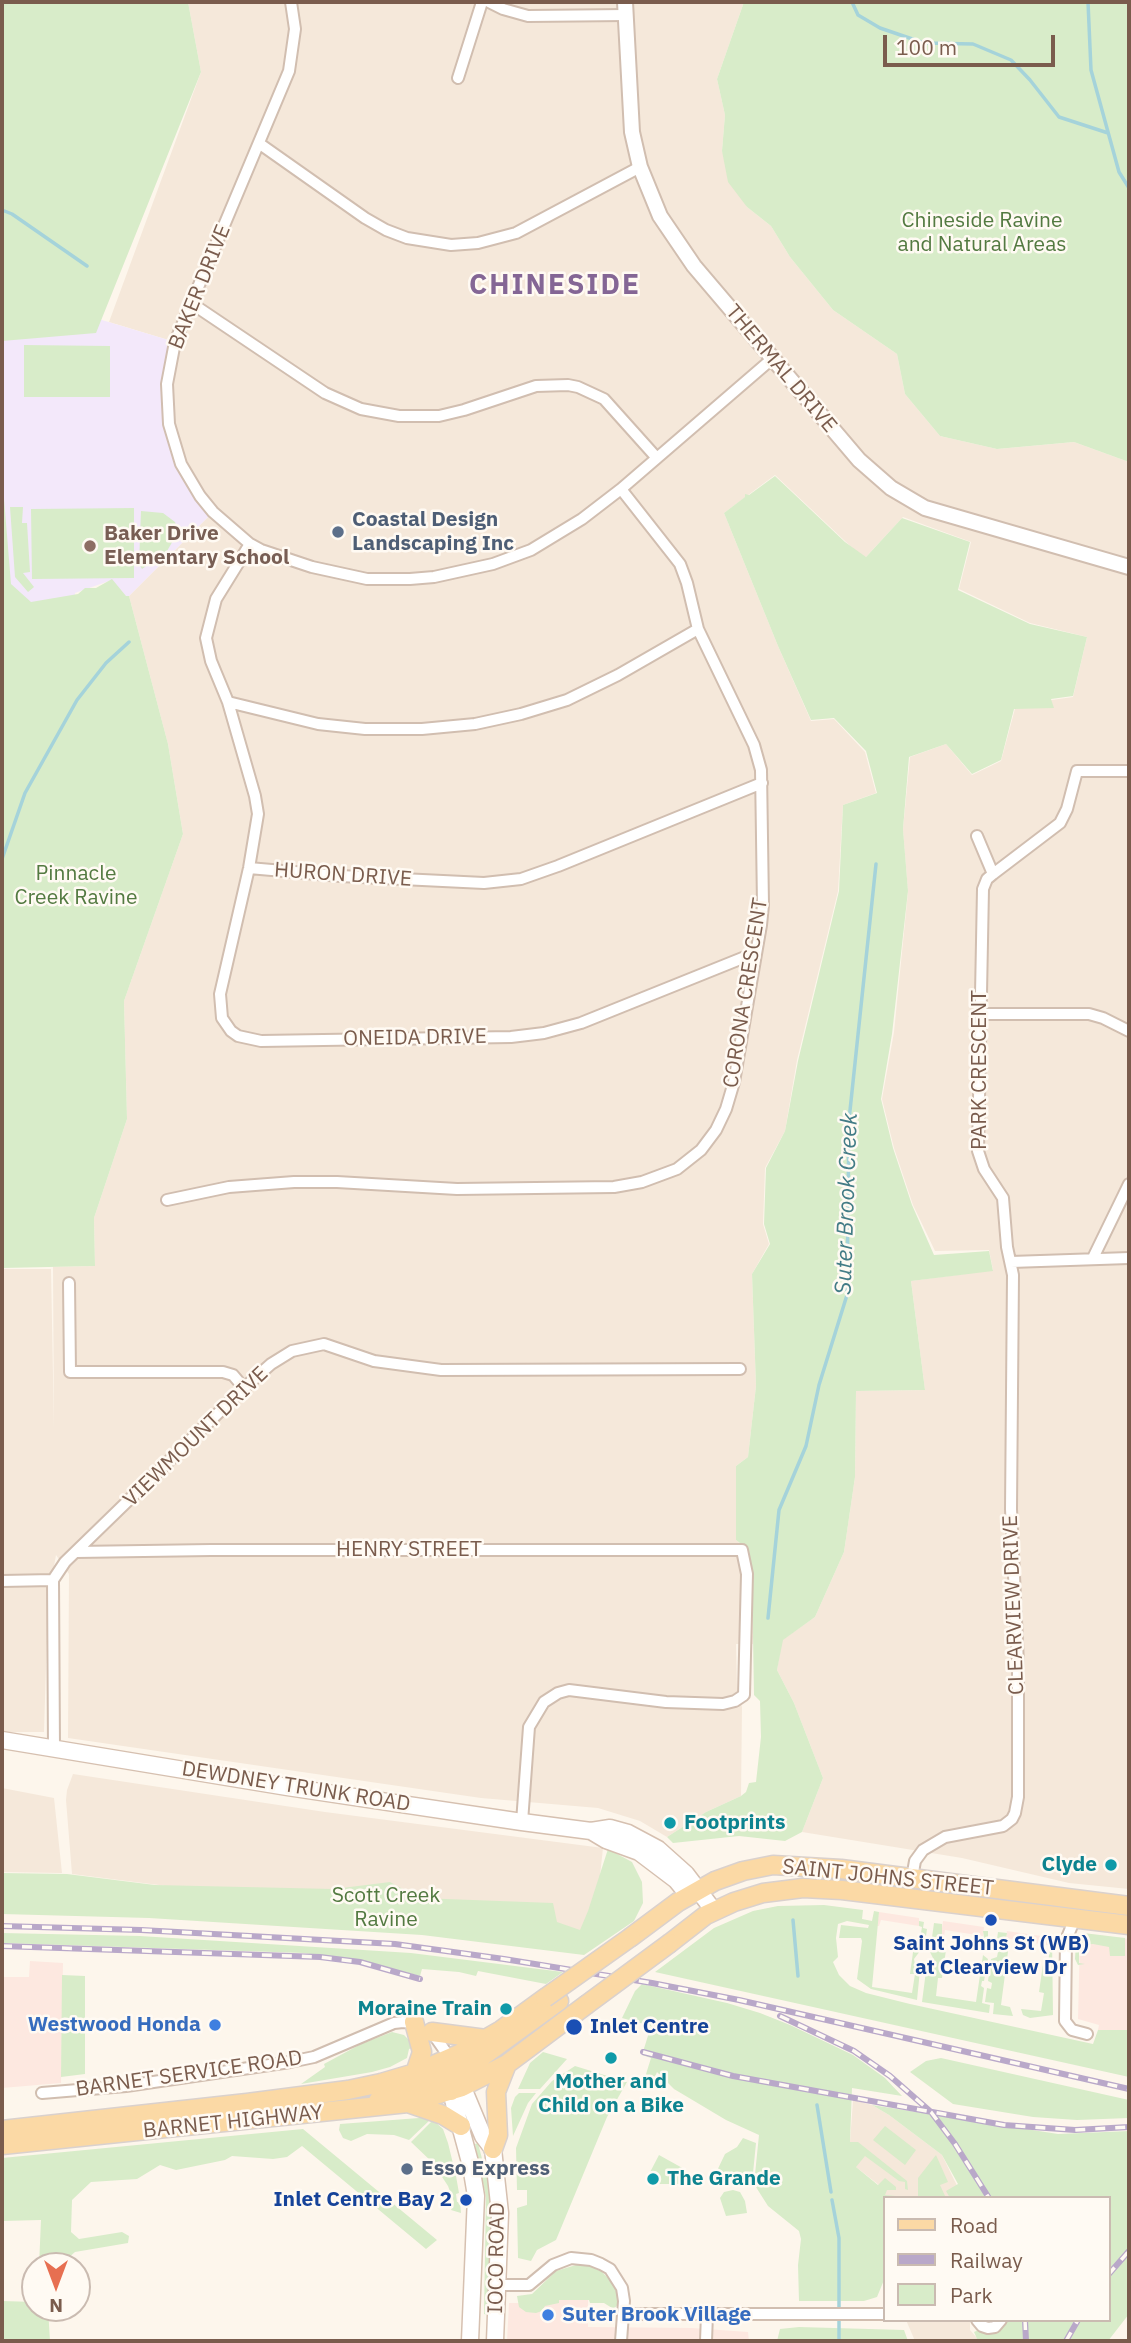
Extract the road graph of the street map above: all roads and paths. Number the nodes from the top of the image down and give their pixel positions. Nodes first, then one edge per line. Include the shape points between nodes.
1 (291, 2) edge
2 (482, 2) edge
3 (489, 2) edge
4 (625, 8) edge
5 (458, 78) dead end
6 (260, 144) junction
7 (640, 167) junction
8 (191, 303) junction
9 (772, 358) junction
10 (656, 457) junction
11 (621, 489) junction
12 (250, 544) junction
13 (1129, 567) edge
14 (698, 629) junction
15 (228, 702) junction
16 (1129, 771) edge
17 (762, 783) junction
18 (977, 836) dead end
19 (249, 868) junction
20 (993, 874) junction
21 (755, 953) junction
22 (980, 1014) junction
23 (1129, 1031) edge
24 (1129, 1184) edge
25 (167, 1200) dead end
26 (1093, 1258) junction
27 (1129, 1258) edge
28 (1011, 1262) junction
29 (69, 1283) dead end
30 (740, 1369) dead end
31 (244, 1388) junction
32 (76, 1552) junction
33 (53, 1580) junction
34 (2, 1581) edge
35 (2, 1740) edge
36 (54, 1749) junction
37 (522, 1822) junction
38 (912, 1878) junction
39 (693, 1893) junction
40 (1084, 1901) junction
41 (1129, 1906) edge
42 (710, 1913) junction
43 (1075, 1919) junction
44 (1129, 1925) edge
45 (552, 2000) junction
46 (414, 2022) junction
47 (432, 2032) junction
48 (1087, 2034) dead end
49 (486, 2039) junction
50 (507, 2064) junction
51 (450, 2071) junction
52 (415, 2073) junction
53 (42, 2093) dead end
54 (408, 2103) junction
55 (365, 2108) junction
56 (461, 2126) junction
57 (2, 2130) edge
58 (2, 2146) edge
59 (493, 2149) junction
60 (499, 2285) junction
61 (883, 2314) edge
62 (623, 2315) junction
63 (707, 2315) junction
64 (979, 2322) edge
65 (992, 2334) edge
66 (470, 2341) edge
67 (495, 2341) edge
68 (621, 2341) edge
69 (706, 2341) edge

1 - 6 street, BAKER DRIVE via 295,29 292,60
2 - 5 street
3 - 4 street via 528,16
4 - 7 street, THERMAL DRIVE via 630,117
6 - 7 street via 386,230 451,245 516,233
6 - 8 street, BAKER DRIVE
7 - 9 street, THERMAL DRIVE via 653,202 675,239
8 - 10 street via 325,393 361,409 399,416 439,415 536,386 568,385 604,399
8 - 12 street, BAKER DRIVE via 168,372 173,439 200,496
9 - 10 street, BAKER DRIVE
9 - 13 street, THERMAL DRIVE via 869,471 902,496 943,514
10 - 11 street, BAKER DRIVE
11 - 12 street, BAKER DRIVE via 531,550 434,577 367,579 312,567
11 - 14 street, CORONA CRESCENT via 680,564
12 - 15 street, HURON DRIVE via 216,599 206,638
14 - 15 street via 567,700 475,724 365,729 318,724
14 - 17 street, CORONA CRESCENT via 754,745
15 - 19 street, HURON DRIVE via 258,814
16 - 20 street via 1077,771 1060,823
17 - 19 street, HURON DRIVE via 521,879 471,882
17 - 21 street, CORONA CRESCENT via 763,905
18 - 20 street
19 - 21 street, ONEIDA DRIVE via 219,994 226,1026 247,1039 544,1033 581,1023
20 - 22 street, PARK CRESCENT via 982,889
21 - 25 street, CORONA CRESCENT via 726,1109 701,1150 660,1177 614,1187 457,1189 282,1183 229,1187
22 - 23 street via 1089,1014
22 - 28 street, PARK CRESCENT via 978,1151 1003,1198
24 - 26 street
26 - 27 street
26 - 28 street
28 - 38 street, CLEARVIEW DRIVE via 1017,1805 1012,1819 1003,1826 945,1837 923,1850
29 - 31 street via 70,1372 223,1372 233,1375
30 - 31 street, VIEWMOUNT DRIVE via 441,1370 374,1361 324,1344 292,1351
31 - 32 street, VIEWMOUNT DRIVE
32 - 33 street, VIEWMOUNT DRIVE
32 - 37 street, HENRY STREET via 742,1550 747,1574 744,1695 735,1701 711,1703 569,1690 558,1693 544,1702 529,1727
33 - 34 street
33 - 36 street
35 - 36 main road, DEWDNEY TRUNK ROAD
36 - 37 main road, DEWDNEY TRUNK ROAD
37 - 39 main road, DEWDNEY TRUNK ROAD via 591,1831 639,1852
38 - 39 main road, SAINT JOHNS STREET via 773,1865 743,1871
38 - 40 main road, SAINT JOHNS STREET
39 - 42 main road, DEWDNEY TRUNK ROAD
39 - 45 main road, SAINT JOHNS STREET, bridge
40 - 41 main road, SAINT JOHNS STREET
40 - 43 street
42 - 43 main road, SAINT JOHNS STREET via 763,1893 803,1888
42 - 50 main road, SAINT JOHNS STREET, bridge
43 - 44 main road, SAINT JOHNS STREET
43 - 48 street via 1066,1940 1065,2021 1073,2030
45 - 49 main road, SAINT JOHNS STREET
45 - 51 main road
46 - 47 street
46 - 52 main road via 422,2052
46 - 53 street, BARNET SERVICE ROAD via 379,2028 314,2057 290,2062
47 - 49 main road
47 - 51 street
49 - 51 main road, SAINT JOHNS STREET
50 - 51 main road, SAINT JOHNS STREET
50 - 59 main road via 496,2092 498,2136
51 - 52 main road, BARNET HIGHWAY
51 - 54 main road, BARNET HIGHWAY
51 - 55 main road
51 - 56 main road, IOCO ROAD
51 - 59 main road, IOCO ROAD
52 - 57 main road, BARNET HIGHWAY via 327,2094
54 - 55 main road, BARNET HIGHWAY
54 - 56 main road
55 - 58 main road, BARNET HIGHWAY
56 - 66 main road, IOCO ROAD via 475,2196
59 - 60 main road, IOCO ROAD via 500,2213
60 - 62 street via 529,2285 561,2261 591,2260 616,2277 624,2301
60 - 67 main road, IOCO ROAD
61 - 63 street
62 - 63 street
62 - 68 street
63 - 69 street
64 - 65 street

